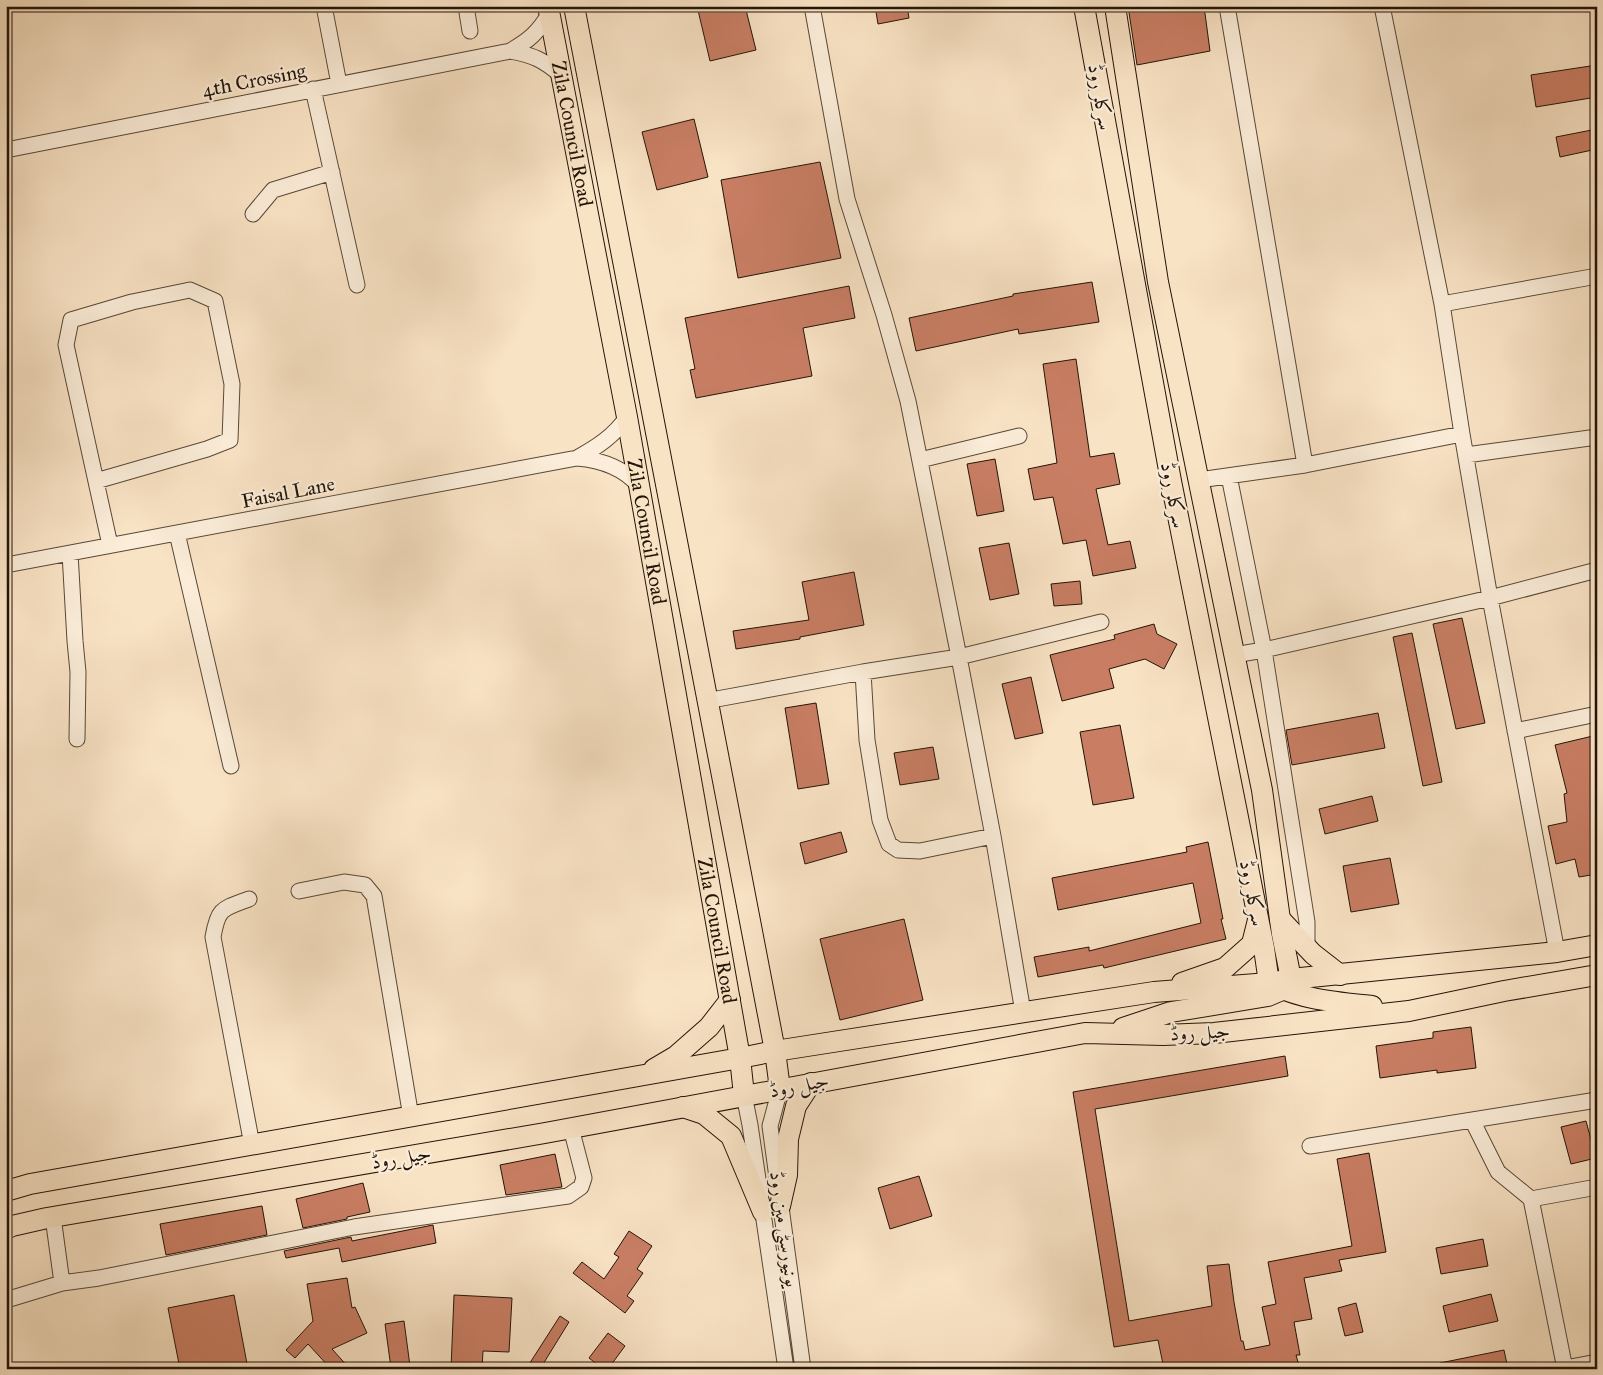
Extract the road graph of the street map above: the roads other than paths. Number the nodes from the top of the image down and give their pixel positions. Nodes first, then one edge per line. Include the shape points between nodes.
1 (324, 6) edge
2 (467, 6) edge
3 (574, 6) edge
4 (812, 6) edge
5 (1084, 6) edge
6 (1116, 6) edge
7 (1227, 6) edge
8 (1382, 6) edge
9 (549, 10) edge
10 (470, 31) dead end
11 (510, 51) junction
12 (562, 76) junction
13 (338, 84) junction
14 (313, 89) junction
15 (6, 150) edge
16 (332, 172) junction
17 (253, 214) dead end
18 (1597, 276) edge
19 (357, 285) dead end
20 (1442, 304) junction
21 (627, 417) junction
22 (1462, 434) junction
23 (1019, 436) dead end
24 (1597, 436) edge
25 (1466, 455) junction
26 (576, 458) junction
27 (920, 460) junction
28 (1305, 465) junction
29 (1229, 476) junction
30 (1198, 480) junction
31 (96, 481) junction
32 (639, 486) junction
33 (177, 533) junction
34 (110, 545) junction
35 (70, 553) junction
36 (6, 565) edge
37 (1597, 570) edge
38 (1490, 598) junction
39 (1101, 622) dead end
40 (1264, 650) junction
41 (1234, 655) junction
42 (960, 657) junction
43 (863, 672) junction
44 (706, 701) junction
45 (1597, 714) edge
46 (1515, 731) junction
47 (77, 739) dead end
48 (231, 766) dead end
49 (993, 836) junction
50 (299, 891) dead end
51 (249, 899) dead end
52 (1258, 918) junction
53 (1280, 918) junction
54 (1307, 922) junction
55 (1597, 946) edge
56 (1307, 948) junction
57 (1557, 952) junction
58 (1340, 975) junction
59 (1597, 975) edge
60 (1281, 984) junction
61 (1154, 992) junction
62 (730, 1000) junction
63 (1409, 1011) junction
64 (1023, 1012) junction
65 (1107, 1034) junction
66 (774, 1051) junction
67 (740, 1058) junction
68 (641, 1076) junction
69 (811, 1083) junction
70 (780, 1089) junction
71 (744, 1096) junction
72 (1597, 1100) edge
73 (683, 1107) junction
74 (411, 1116) junction
75 (1472, 1120) junction
76 (571, 1128) junction
77 (252, 1144) junction
78 (1310, 1146) dead end
79 (1597, 1188) edge
80 (6, 1191) edge
81 (1531, 1198) junction
82 (771, 1209) junction
83 (53, 1217) junction
84 (8, 1221) edge
85 (62, 1283) junction
86 (6, 1300) edge
87 (1597, 1362) edge
88 (786, 1369) edge
89 (803, 1369) edge
90 (1565, 1369) edge

1 - 13 street
2 - 10 street
3 - 44 main road, Zila Council Road
4 - 27 street via 847,198 908,401
5 - 52 main road, سرکلر روڈ via 1171,481
6 - 30 main road, سرکلر روڈ via 1158,282
7 - 28 street
8 - 20 street
9 - 11 street, 4th Crossing via 540,29
9 - 12 main road, Zila Council Road
11 - 12 street, 4th Crossing via 529,54
11 - 13 street, 4th Crossing
12 - 21 main road, Zila Council Road
13 - 14 street, 4th Crossing
14 - 15 street, 4th Crossing
14 - 16 street
16 - 17 street via 272,190
16 - 19 street
18 - 20 street
20 - 22 street
21 - 26 street, Faisal Lane via 606,441
21 - 32 main road, Zila Council Road
22 - 25 street
22 - 28 street
23 - 27 street
24 - 25 street
25 - 38 street
26 - 32 street, Faisal Lane via 591,459 620,469
26 - 33 street, Faisal Lane
27 - 42 street
28 - 29 street
29 - 30 street
29 - 40 street
30 - 41 main road, سرکلر روڈ
31 - 31 street via 66,345 72,320 132,302 190,290 215,301 232,384 230,440
31 - 34 street
32 - 62 main road, Zila Council Road
33 - 34 street, Faisal Lane
33 - 48 street
34 - 35 street, Faisal Lane
35 - 36 street, Faisal Lane
35 - 47 street via 78,672
37 - 38 street
38 - 40 street
38 - 46 street
39 - 42 street
40 - 41 street
40 - 54 street
41 - 53 main road, سرکلر روڈ via 1262,790
42 - 43 street
42 - 49 street
43 - 44 street
43 - 49 street via 867,740 880,820 889,844 898,850 920,851
44 - 66 main road, Zila Council Road
45 - 46 street
46 - 57 street
49 - 64 street
50 - 74 street via 344,882 365,885 374,896
51 - 77 street via 224,908 216,918 213,937
52 - 60 main road, سرکلر روڈ
52 - 61 main road via 1252,944 1224,968
53 - 54 street
53 - 56 main road
53 - 60 main road, سرکلر روڈ
54 - 56 street
55 - 57 main road, جیل روڈ
56 - 58 main road
57 - 58 main road, جیل روڈ
58 - 60 main road, جیل روڈ
59 - 63 main road, جیل روڈ
60 - 61 main road, جیل روڈ
60 - 63 main road via 1295,995
60 - 65 main road via 1268,996 1171,1012
61 - 64 main road, جیل روڈ
62 - 67 main road, Zila Council Road
62 - 68 main road via 709,1027 676,1056
63 - 65 main road, جیل روڈ via 1214,1033
64 - 66 main road, جیل روڈ
65 - 69 main road, جیل روڈ via 1086,1033
66 - 67 main road, جیل روڈ
66 - 70 main road, Zila Council Road
67 - 68 main road, جیل روڈ
67 - 71 main road, Zila Council Road
68 - 74 main road, جیل روڈ
69 - 70 main road, جیل روڈ
69 - 82 main road via 796,1106 788,1139 787,1176
70 - 71 main road, جیل روڈ
70 - 82 street, یونیورسٹی مین روڈ via 770,1126
71 - 73 main road, جیل روڈ
71 - 82 street, یونیورسٹی مین روڈ
72 - 75 street
73 - 76 main road, جیل روڈ
73 - 82 main road via 704,1114 731,1136
74 - 77 main road, جیل روڈ
75 - 78 street
75 - 81 street via 1498,1172
76 - 83 main road, جیل روڈ
76 - 85 street via 584,1178 581,1187 568,1196 354,1227
77 - 80 main road, جیل روڈ
79 - 81 street
81 - 90 street
82 - 88 street, یونیورسٹی مین روڈ
82 - 89 street, یونیورسٹی مین روڈ
83 - 84 main road, جیل روڈ
83 - 85 street
85 - 86 street
87 - 90 street

